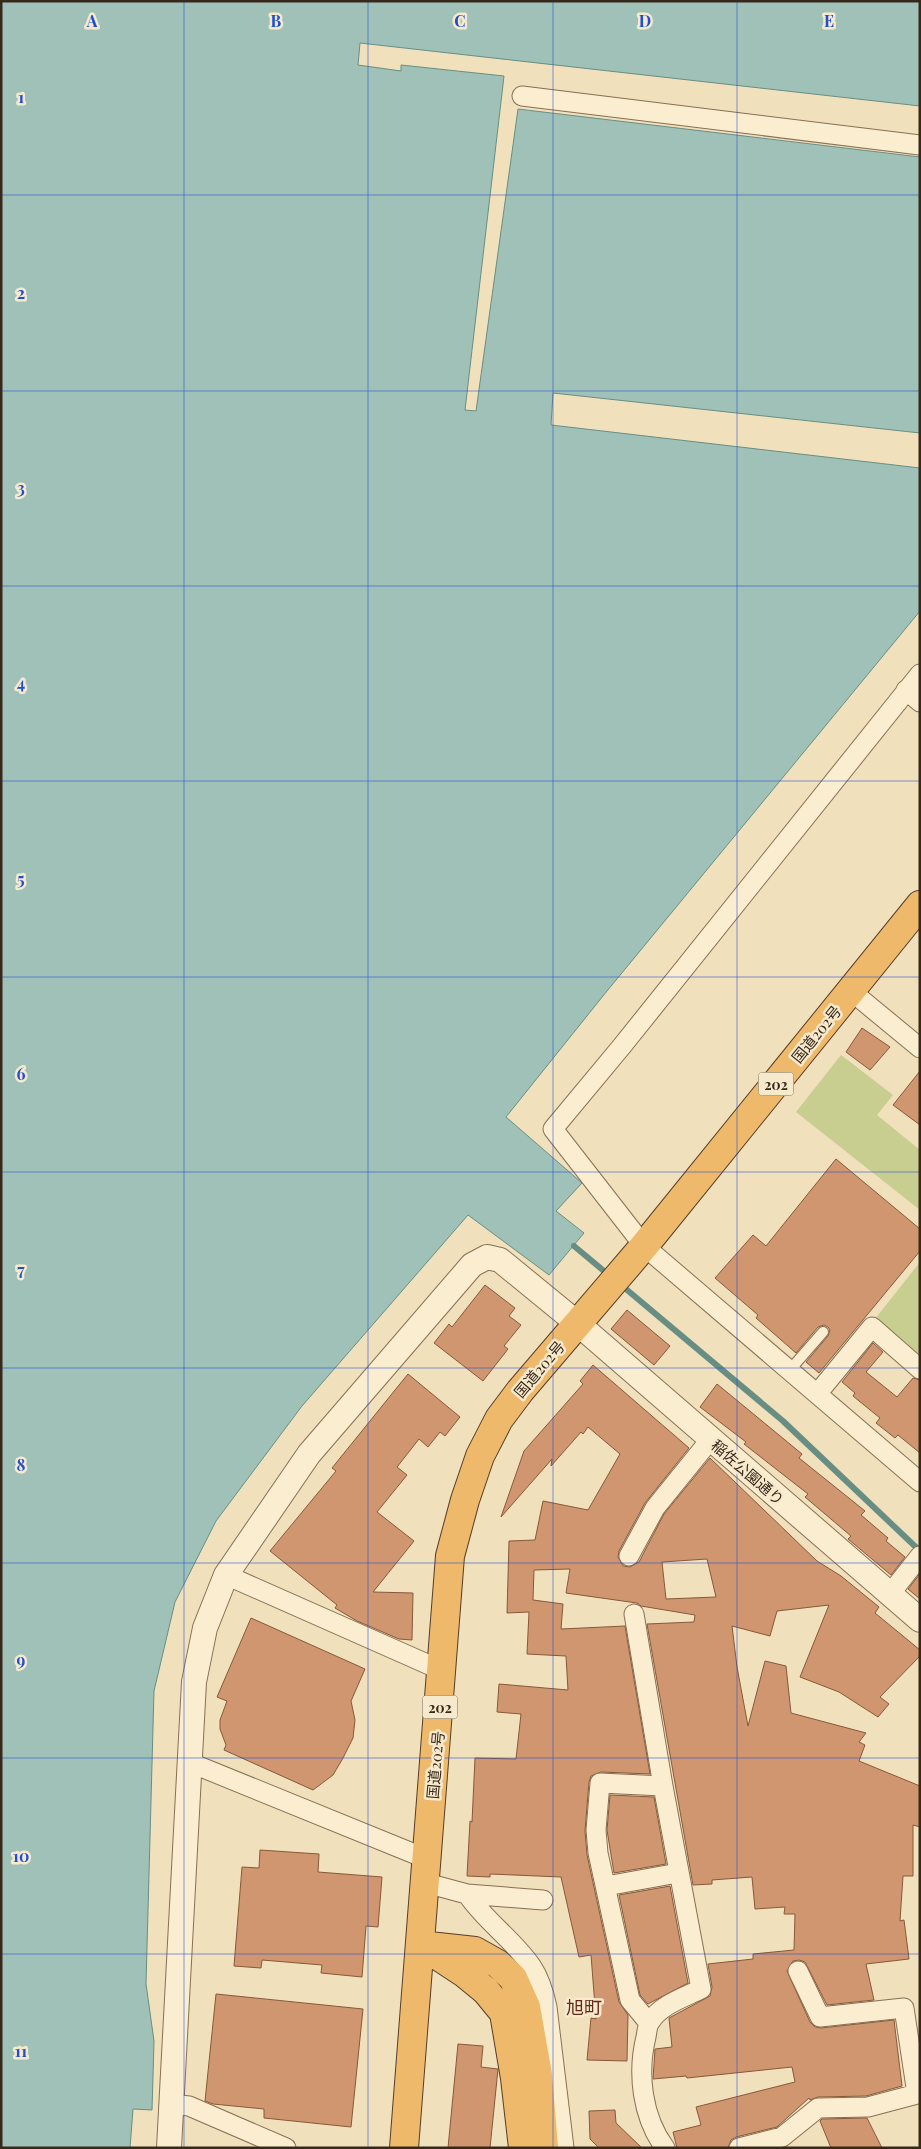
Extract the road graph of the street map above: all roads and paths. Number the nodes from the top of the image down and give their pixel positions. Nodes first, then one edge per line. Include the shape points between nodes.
1 (522, 96) dead end
2 (920, 145) edge
3 (920, 674) edge
4 (913, 696) edge
5 (920, 905) edge
6 (851, 991) junction
7 (920, 1048) edge
8 (637, 1254) junction
9 (584, 1315) junction
10 (823, 1332) dead end
11 (920, 1369) edge
12 (790, 1371) junction
13 (817, 1394) junction
14 (710, 1440) junction
15 (920, 1482) edge
16 (629, 1556) dead end
17 (918, 1559) edge
18 (226, 1574) junction
19 (890, 1594) junction
20 (634, 1614) dead end
21 (920, 1620) edge
22 (443, 1671) junction
23 (191, 1763) junction
24 (663, 1786) junction
25 (427, 1871) junction
26 (678, 1873) junction
27 (606, 1886) junction
28 (467, 1894) junction
29 (543, 1900) dead end
30 (420, 1945) junction
31 (798, 1970) dead end
32 (649, 2023) junction
33 (171, 2104) junction
34 (784, 2142) edge
35 (169, 2148) edge
36 (286, 2148) edge
37 (404, 2148) edge
38 (523, 2148) edge
39 (544, 2148) edge
40 (564, 2148) edge
41 (665, 2148) edge
42 (739, 2148) edge

1 - 2 street
3 - 4 street
4 - 8 street via 553,1129
5 - 6 highway, 国道202号 / 202
6 - 7 street
6 - 8 highway, 国道202号 / 202
8 - 9 highway, 国道202号 / 202
8 - 12 street
9 - 14 street, 稲佐公園通り
9 - 18 street, 稲佐公園通り via 500,1260 486,1257 472,1265 309,1454
9 - 22 highway, 国道202号 / 202 via 499,1419 480,1456 450,1556
10 - 12 lane
11 - 13 street via 872,1327
12 - 13 street
13 - 15 street
14 - 16 street via 655,1508
14 - 19 street, 稲佐公園通り
17 - 19 street
18 - 22 street
18 - 23 street, 稲佐公園通り via 205,1628 196,1673
19 - 21 street, 稲佐公園通り
20 - 24 street
22 - 25 highway, 国道202号 / 202
23 - 25 street
23 - 33 street, 稲佐公園通り
24 - 26 street
24 - 27 street via 600,1783 596,1839
25 - 28 street
25 - 30 highway, 国道202号 / 202
26 - 27 street
26 - 32 street via 701,1989 659,2010
27 - 32 street via 630,2000
28 - 29 street
28 - 40 street via 519,1950 542,1988
30 - 37 highway, 国道202号 / 202
30 - 38 highway via 464,1973 486,1991 504,2013 516,2078
30 - 39 highway via 475,1951 514,1978 526,2007 538,2075
31 - 34 street via 820,2017 904,2008 917,2094 868,2107 818,2108
32 - 41 street via 641,2058 642,2080 652,2122
33 - 35 street, 稲佐公園通り
33 - 36 street via 189,2106
34 - 42 street

